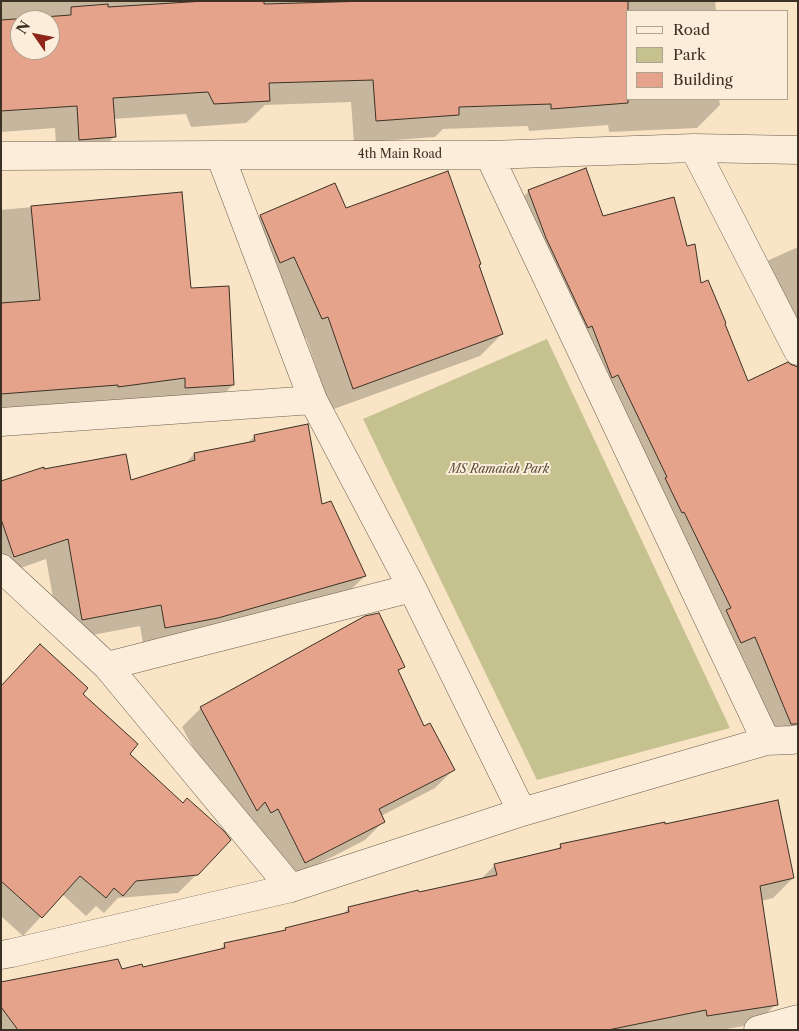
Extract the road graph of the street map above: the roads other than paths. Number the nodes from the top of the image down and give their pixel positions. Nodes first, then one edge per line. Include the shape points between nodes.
1 (694, 148) junction
2 (798, 150) edge
3 (220, 155) junction
4 (489, 155) junction
5 (1, 156) edge
6 (798, 351) edge
7 (313, 400) junction
8 (1, 422) edge
9 (1, 568) edge
10 (412, 588) junction
11 (107, 666) junction
12 (789, 743) edge
13 (522, 812) junction
14 (291, 888) junction
15 (5, 950) edge
16 (798, 1018) edge
17 (758, 1030) edge

1 - 2 street, 4th Main Road
1 - 4 street, 4th Main Road
1 - 6 street
3 - 4 street, 4th Main Road
3 - 5 street, 4th Main Road
3 - 7 street
4 - 12 street
7 - 8 street
7 - 10 street
9 - 11 street
10 - 11 street
10 - 13 street
11 - 14 street
12 - 13 street
13 - 14 street
14 - 15 street
16 - 17 street

